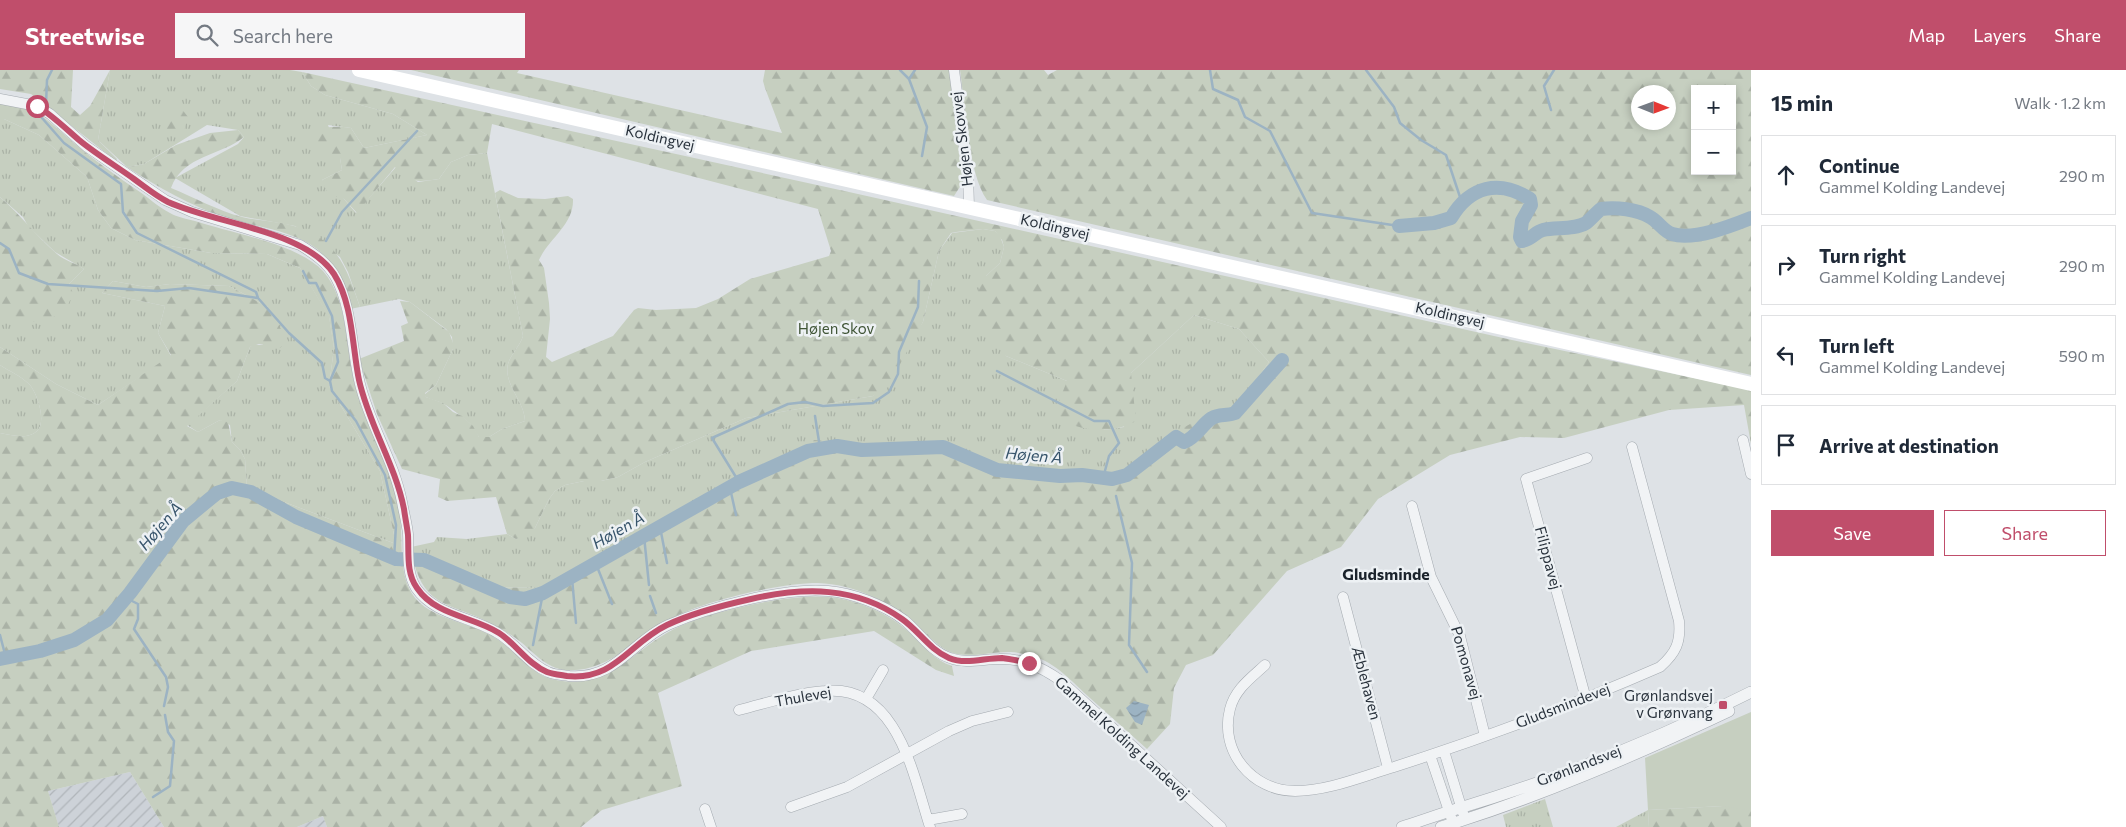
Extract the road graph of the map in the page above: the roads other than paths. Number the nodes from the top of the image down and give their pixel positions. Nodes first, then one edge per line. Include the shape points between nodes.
1 (358, 70) edge
2 (954, 70) edge
3 (0, 99) edge
4 (969, 208) junction
5 (1751, 384) edge
6 (1743, 440) dead end
7 (1632, 447) dead end
8 (1587, 458) dead end
9 (1751, 474) edge
10 (1412, 506) dead end
11 (1343, 597) dead end
12 (1265, 665) dead end
13 (882, 670) dead end
14 (1751, 692) edge
15 (866, 699) junction
16 (1586, 699) junction
17 (1751, 700) edge
18 (739, 710) dead end
19 (1008, 712) dead end
20 (1485, 736) junction
21 (1444, 751) junction
22 (906, 754) junction
23 (1430, 755) junction
24 (1388, 768) junction
25 (791, 807) dead end
26 (1461, 807) junction
27 (705, 809) dead end
28 (1449, 811) junction
29 (962, 814) dead end
30 (1465, 819) junction
31 (929, 824) edge
32 (1452, 824) junction
33 (711, 827) edge
34 (1221, 827) edge
35 (1402, 827) edge
36 (1441, 827) edge

1 - 4 main road, Koldingvej
2 - 4 street, Højen Skovvej via 968,174
3 - 34 street, Gammel Kolding Landevej via 37,106 86,146 165,200 192,212 300,245 325,264 334,274 347,305 368,411 401,496 413,582 434,605 498,632 546,672 576,676 608,669 667,625 751,599 802,591 831,591 886,609 940,654 951,659 1002,658 1044,669
4 - 5 main road, Koldingvej
6 - 9 street
7 - 16 street, Gludsmindevej via 1679,620 1680,636 1670,659 1660,667
8 - 16 street, Filippavej via 1526,479
10 - 20 street, Pomonavej via 1431,577 1460,636
11 - 24 street, Æblehaven
12 - 24 street, Gludsmindevej via 1239,689 1230,708 1228,731 1231,746 1249,774 1264,784 1294,791 1324,787
13 - 15 street
14 - 26 street, Grønlandsvej via 1593,761
15 - 18 street, Thulevej via 850,693 825,691
15 - 22 street, Thulevej via 892,724
16 - 20 street, Gludsmindevej
17 - 30 street, Grønlandsvej via 1593,772
19 - 22 street via 972,721
20 - 21 street, Gludsmindevej
21 - 23 street, Gludsmindevej
21 - 26 street
22 - 25 street via 847,787
22 - 31 street, Thulevej
23 - 24 street, Gludsmindevej
23 - 28 street
26 - 28 street, Grønlandsvej
26 - 30 street
27 - 33 street
28 - 32 street
28 - 35 street, Grønlandsvej
29 - 31 street, Thulevej
30 - 32 street, Grønlandsvej
32 - 36 street, Grønlandsvej

